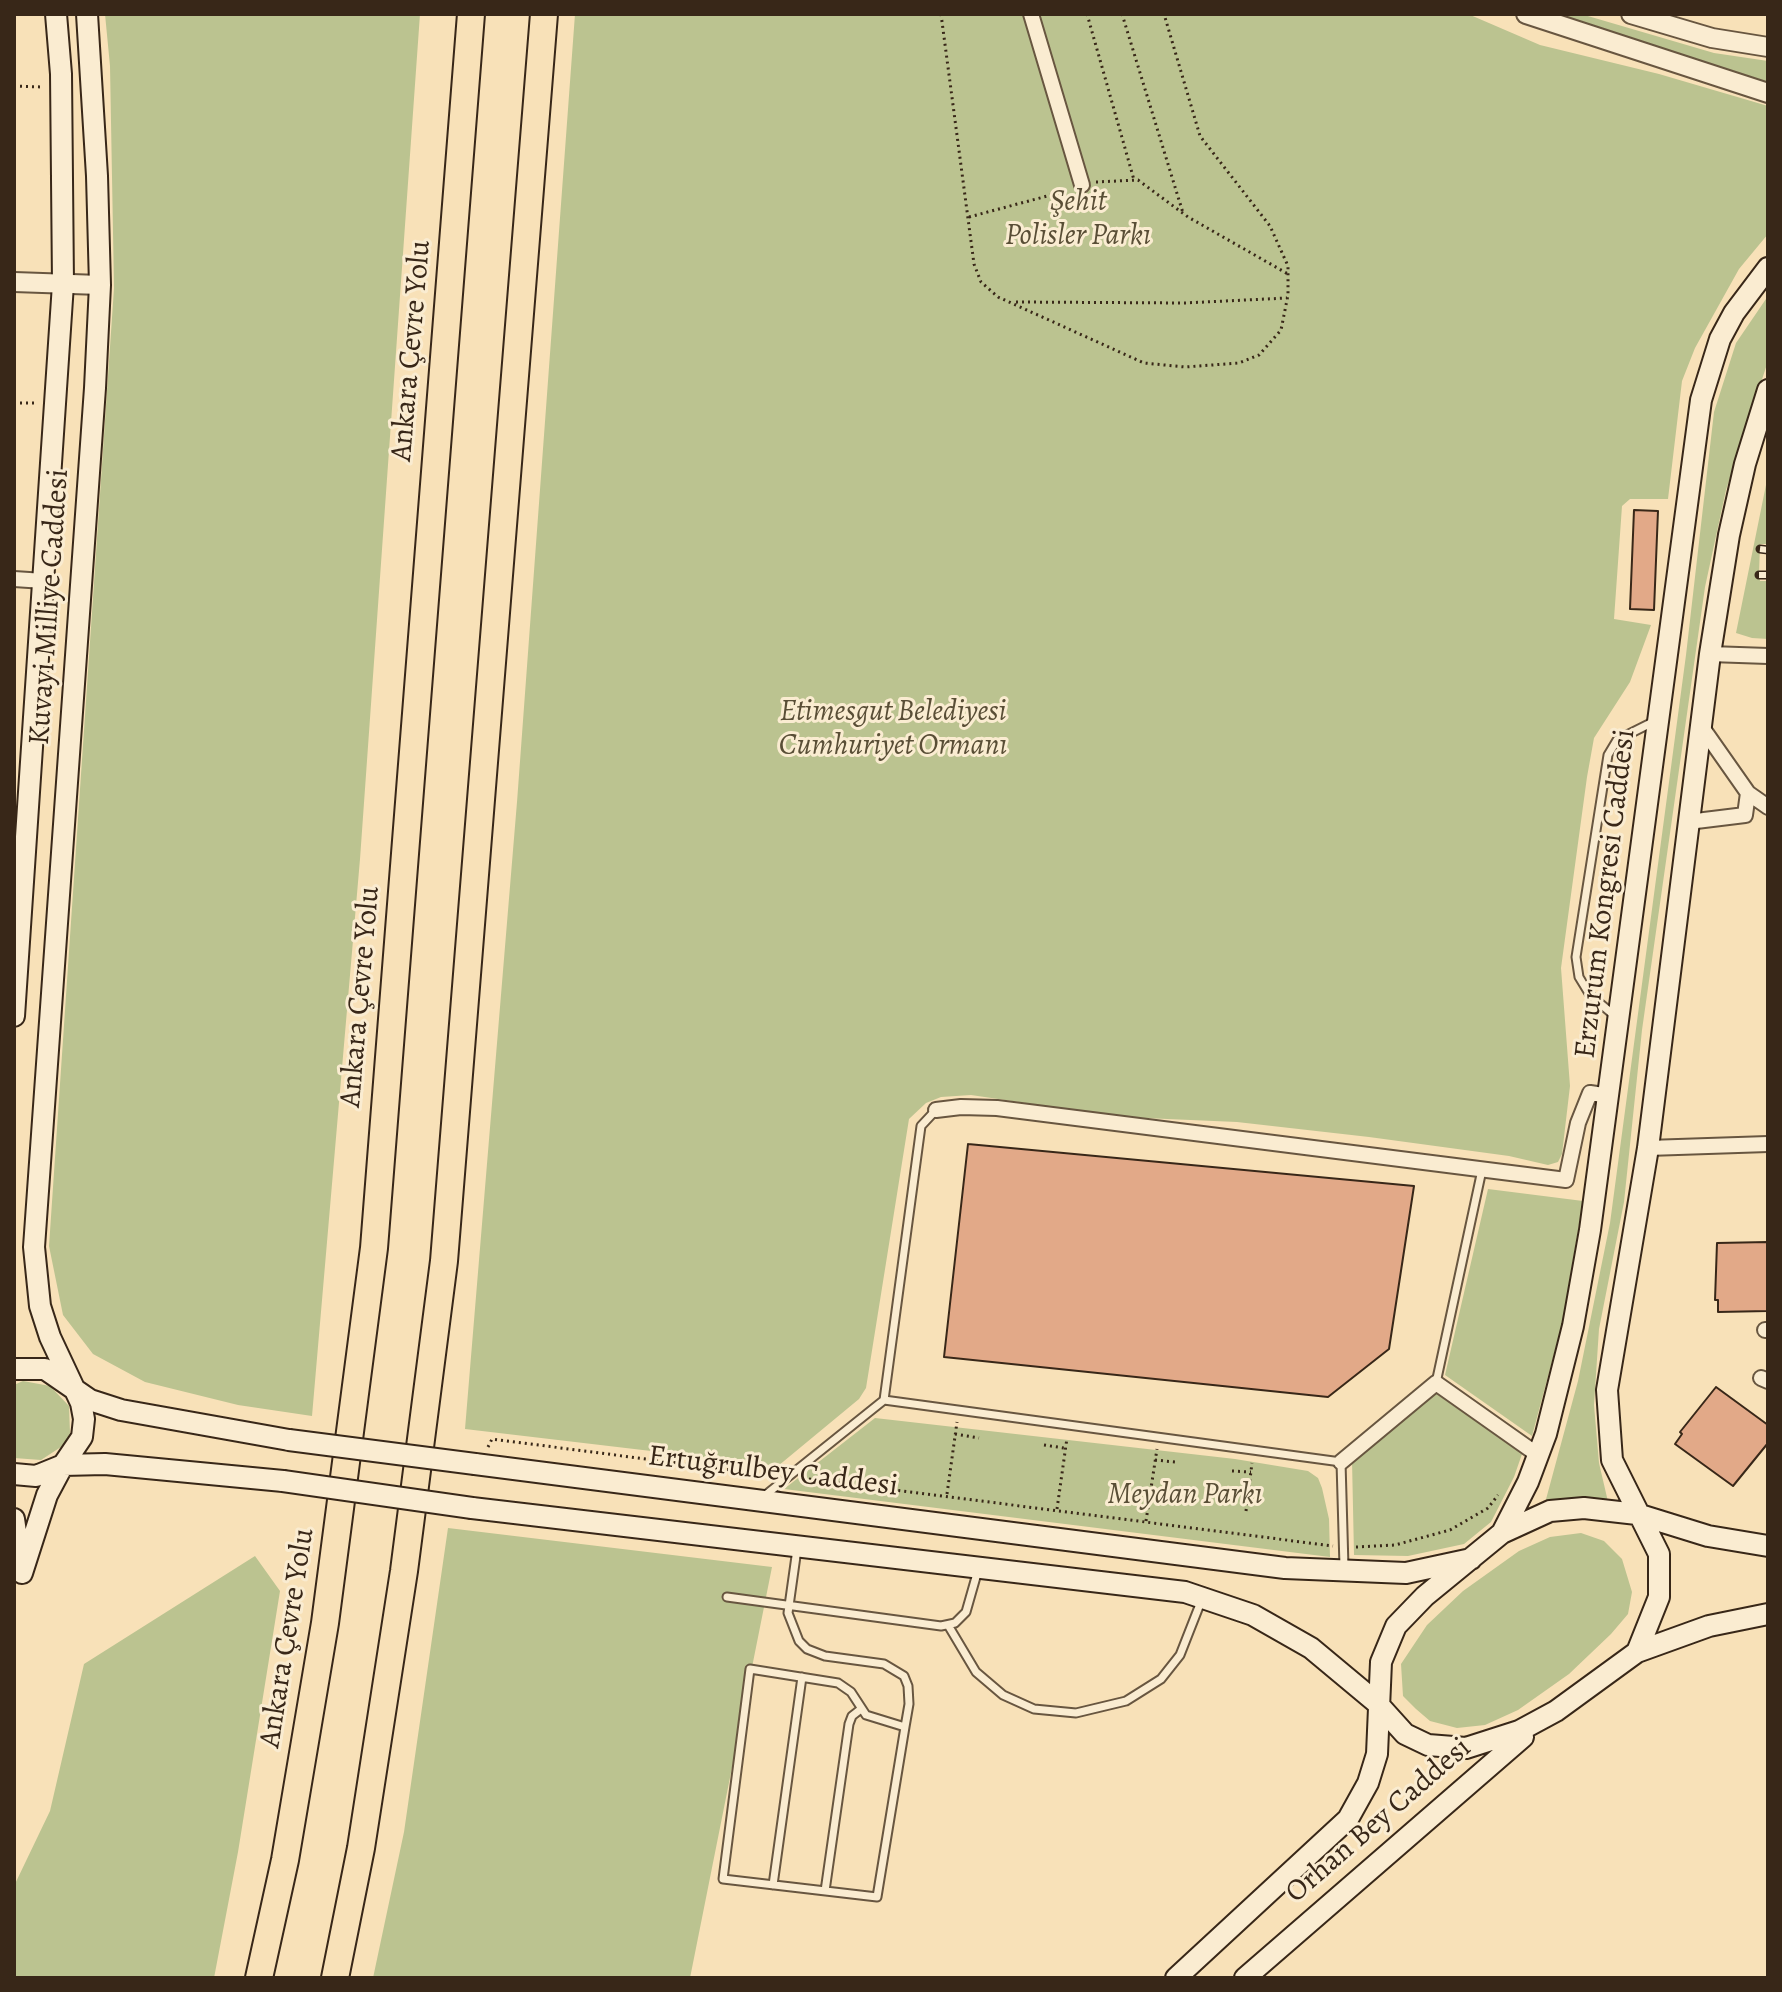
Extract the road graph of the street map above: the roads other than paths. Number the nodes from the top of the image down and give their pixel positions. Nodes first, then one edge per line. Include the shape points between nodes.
1 (56, 14) edge
2 (87, 14) edge
3 (471, 14) edge
4 (544, 14) edge
5 (1031, 14) edge
6 (1526, 14) edge
7 (1631, 14) edge
8 (1768, 47) edge
9 (1768, 93) edge
10 (1082, 185) road end
11 (1768, 268) edge
12 (14, 282) edge
13 (63, 284) junction
14 (100, 285) junction
15 (1768, 390) edge
16 (14, 579) edge
17 (44, 581) junction
18 (1710, 654) junction
19 (1768, 656) edge
20 (1659, 720) junction
21 (1701, 726) junction
22 (1748, 793) junction
23 (1768, 807) edge
24 (1688, 822) junction
25 (14, 1016) edge
26 (1620, 1020) junction
27 (1610, 1096) junction
28 (936, 1110) joint
29 (1768, 1144) edge
30 (1648, 1148) junction
31 (1483, 1168) junction
32 (14, 1369) edge
33 (1436, 1383) junction
34 (73, 1388) junction
35 (884, 1400) junction
36 (1538, 1455) junction
37 (1341, 1462) junction
38 (63, 1465) junction
39 (14, 1474) edge
40 (759, 1500) junction
41 (1637, 1514) junction
42 (14, 1519) edge
43 (1502, 1533) junction
44 (797, 1546) junction
45 (1768, 1546) edge
46 (1471, 1559) junction
47 (979, 1568) junction
48 (1344, 1572) junction
49 (18, 1578) edge
50 (727, 1597) dead end
51 (1203, 1597) junction
52 (789, 1603) junction
53 (1768, 1614) edge
54 (948, 1625) junction
55 (1637, 1652) junction
56 (802, 1677) junction
57 (1377, 1703) junction
58 (861, 1709) junction
59 (1556, 1711) junction
60 (905, 1727) junction
61 (773, 1885) junction
62 (825, 1891) junction
63 (259, 1978) edge
64 (335, 1978) edge
65 (1176, 1978) edge
66 (1245, 1978) edge

1 - 13 main road, Kuvayi Milliye Caddesi
2 - 14 main road, Kuvayi Milliye Caddesi
3 - 63 highway, Ankara Çevre Yolu via 374,1248 325,1623
4 - 64 highway via 444,1261 404,1571
5 - 10 street
6 - 9 street
7 - 8 street via 1712,38
11 - 20 main road, Erzurum Kongresi Caddesi via 1720,339 1701,400
12 - 13 street
13 - 14 street
13 - 17 main road, Kuvayi Milliye Caddesi
14 - 34 main road, Kuvayi Milliye Caddesi via 34,1247 40,1306
15 - 18 main road via 1745,464
16 - 17 street
17 - 25 main road, Kuvayi Milliye Caddesi
18 - 19 street
18 - 21 main road
20 - 26 main road, Erzurum Kongresi Caddesi
20 - 26 lane via 1617,740 1608,755 1576,957 1579,977 1590,995
21 - 22 street
21 - 24 main road
22 - 23 street
22 - 24 street via 1745,815
24 - 30 main road
26 - 27 main road, Erzurum Kongresi Caddesi
27 - 31 street via 1590,1093 1566,1180
27 - 36 main road, Erzurum Kongresi Caddesi via 1573,1326
28 - 31 street via 997,1108
28 - 35 lane via 921,1126
29 - 30 street
30 - 41 main road via 1607,1390 1612,1460
31 - 33 lane
32 - 34 main road, Ertuğrulbey Caddesi via 45,1369
33 - 36 street
33 - 37 street
34 - 38 main road via 83,1411 82,1437
34 - 40 main road, Ertuğrulbey Caddesi, bridge via 121,1410 289,1440 481,1457
35 - 37 lane
35 - 40 lane
36 - 43 main road, Erzurum Kongresi Caddesi
37 - 48 lane
38 - 39 main road via 36,1476
38 - 44 main road, bridge via 105,1464 283,1481
38 - 49 main road
40 - 48 main road, Ertuğrulbey Caddesi
41 - 43 main road via 1584,1508 1550,1511
41 - 45 main road via 1708,1536
41 - 55 main road via 1659,1554 1661,1575 1659,1597
42 - 49 main road
43 - 46 main road
44 - 47 main road
44 - 52 lane
46 - 48 main road, Ertuğrulbey Caddesi via 1406,1573
46 - 57 main road via 1396,1626 1381,1662
47 - 51 main road
47 - 54 lane via 966,1612
50 - 52 lane
51 - 54 lane via 1180,1655 1161,1679 1126,1701 1076,1713 1034,1709 1003,1695 976,1672
51 - 57 main road via 1253,1615 1311,1648
52 - 54 lane
52 - 60 lane via 793,1632 807,1649 884,1664 904,1676 909,1695
53 - 55 main road via 1702,1628
55 - 59 main road
56 - 58 lane via 838,1683
56 - 61 lane
56 - 61 lane via 750,1669 723,1879
57 - 59 main road via 1405,1734 1428,1745 1466,1748 1494,1741
57 - 65 main road, Orhan Bey Caddesi via 1377,1754 1348,1819
58 - 60 lane via 873,1719
58 - 62 lane via 850,1720
59 - 66 main road, Orhan Bey Caddesi
60 - 62 lane via 877,1897
61 - 62 lane

